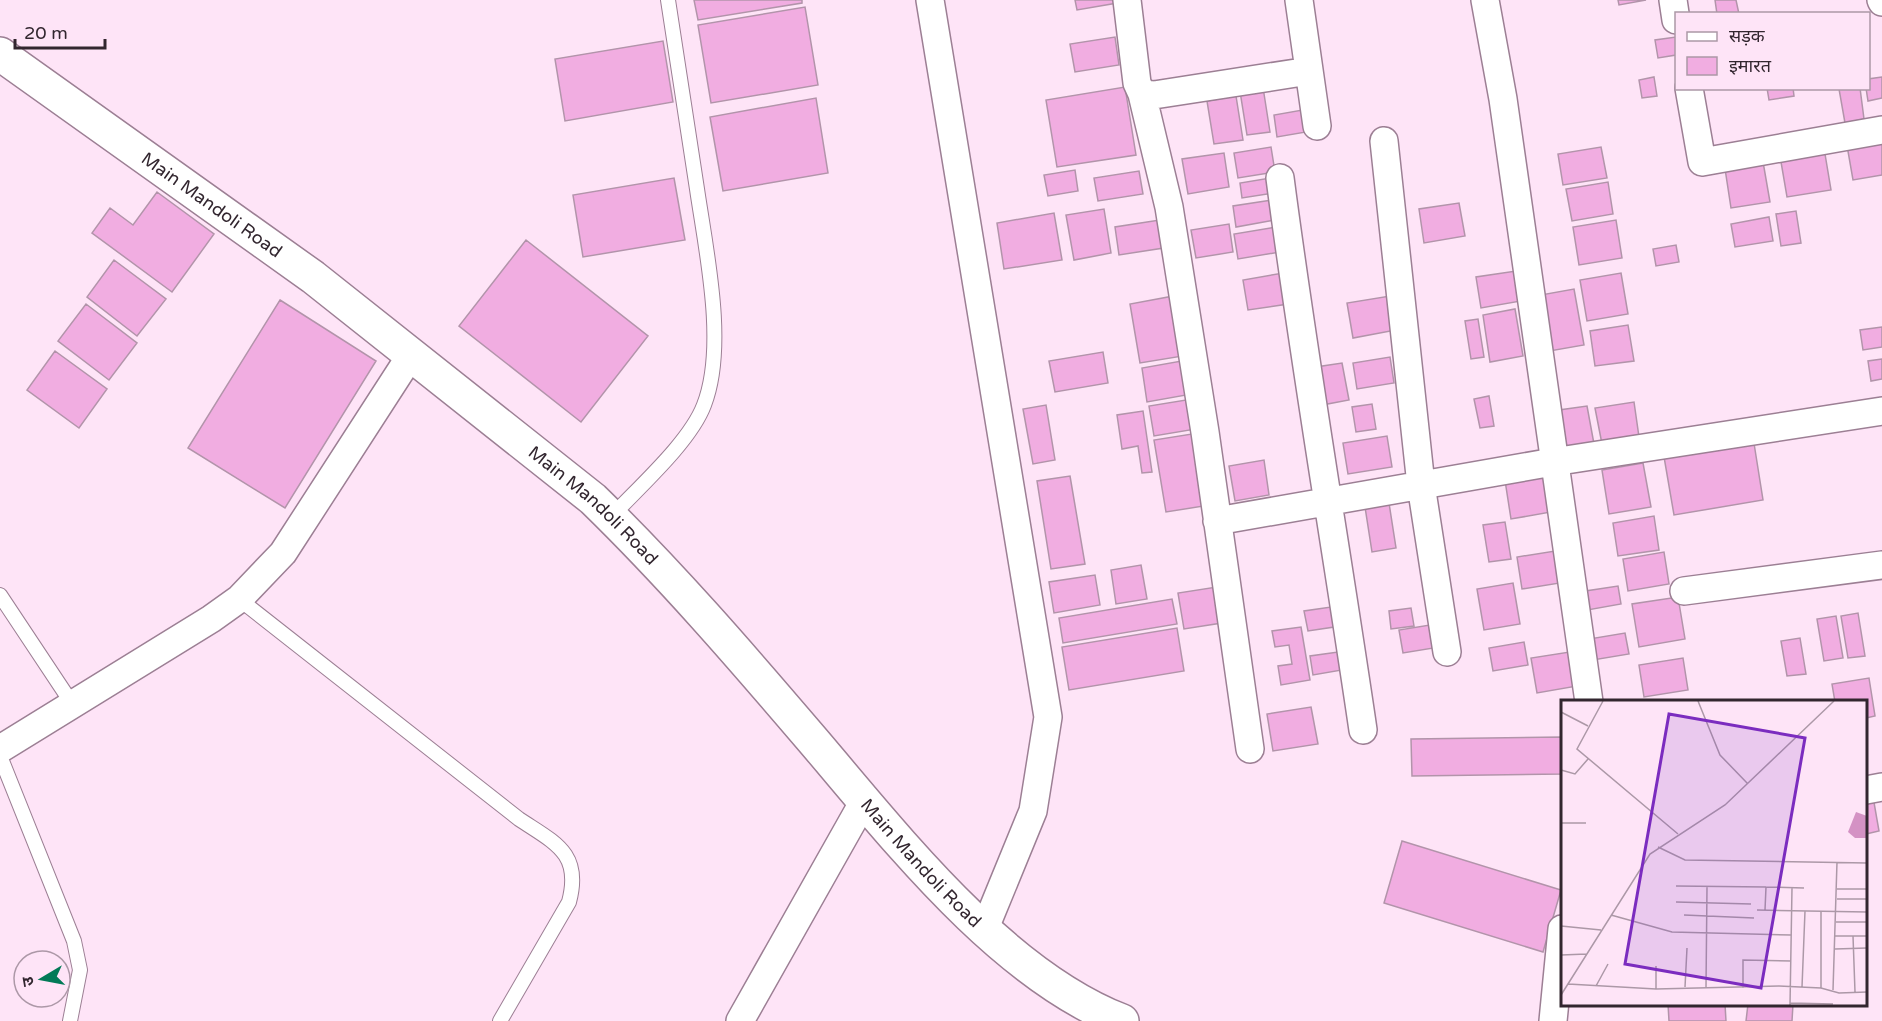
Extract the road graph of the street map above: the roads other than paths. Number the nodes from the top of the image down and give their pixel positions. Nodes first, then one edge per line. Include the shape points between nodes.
1 (669, 0) edge
2 (930, 0) edge
3 (1126, 0) edge
4 (1299, 0) edge
5 (1485, 0) edge
6 (0, 54) edge
7 (1309, 71) junction
8 (1689, 90) edge
9 (1142, 93) junction
10 (1317, 126) dead end
11 (1882, 130) edge
12 (1384, 141) dead end
13 (1280, 178) dead end
14 (411, 355) junction
15 (1882, 411) edge
16 (1553, 462) junction
17 (1421, 485) junction
18 (1329, 501) junction
19 (611, 517) junction
20 (1217, 521) junction
21 (1882, 565) edge
22 (1684, 591) dead end
23 (0, 595) edge
24 (239, 599) junction
25 (1448, 652) dead end
26 (1589, 700) edge
27 (73, 705) junction
28 (1363, 730) dead end
29 (0, 749) edge
30 (1250, 749) dead end
31 (0, 756) edge
32 (1882, 787) edge
33 (1867, 790) edge
34 (864, 801) junction
35 (985, 928) junction
36 (1561, 947) edge
37 (1102, 1017) edge
38 (70, 1021) edge
39 (500, 1021) edge
40 (741, 1021) edge
41 (1553, 1021) edge

1 - 19 lane via 709,271 714,333 711,376 704,406 687,434
2 - 35 street via 1048,717 1033,811
3 - 9 street via 1137,83
4 - 7 street
5 - 16 street via 1503,99
6 - 14 street, Main Mandoli Road via 313,277
7 - 9 street via 1154,95
7 - 10 street
8 - 11 street via 1702,162
9 - 20 street via 1169,207
12 - 17 street
13 - 18 street via 1300,333
14 - 19 street, Main Mandoli Road
14 - 24 street via 283,553
15 - 16 street
16 - 17 street
16 - 26 street
17 - 18 street
17 - 25 street
18 - 20 street
18 - 28 street
19 - 34 street, Main Mandoli Road via 765,685
20 - 30 street
21 - 22 street
23 - 27 lane
24 - 27 street
24 - 39 lane via 561,848 571,863 573,886 569,902
27 - 29 street
31 - 38 lane via 74,940 80,970
32 - 33 street
34 - 35 street, Main Mandoli Road via 929,875
34 - 40 street
35 - 37 street, Main Mandoli Road via 1046,980
36 - 41 street

